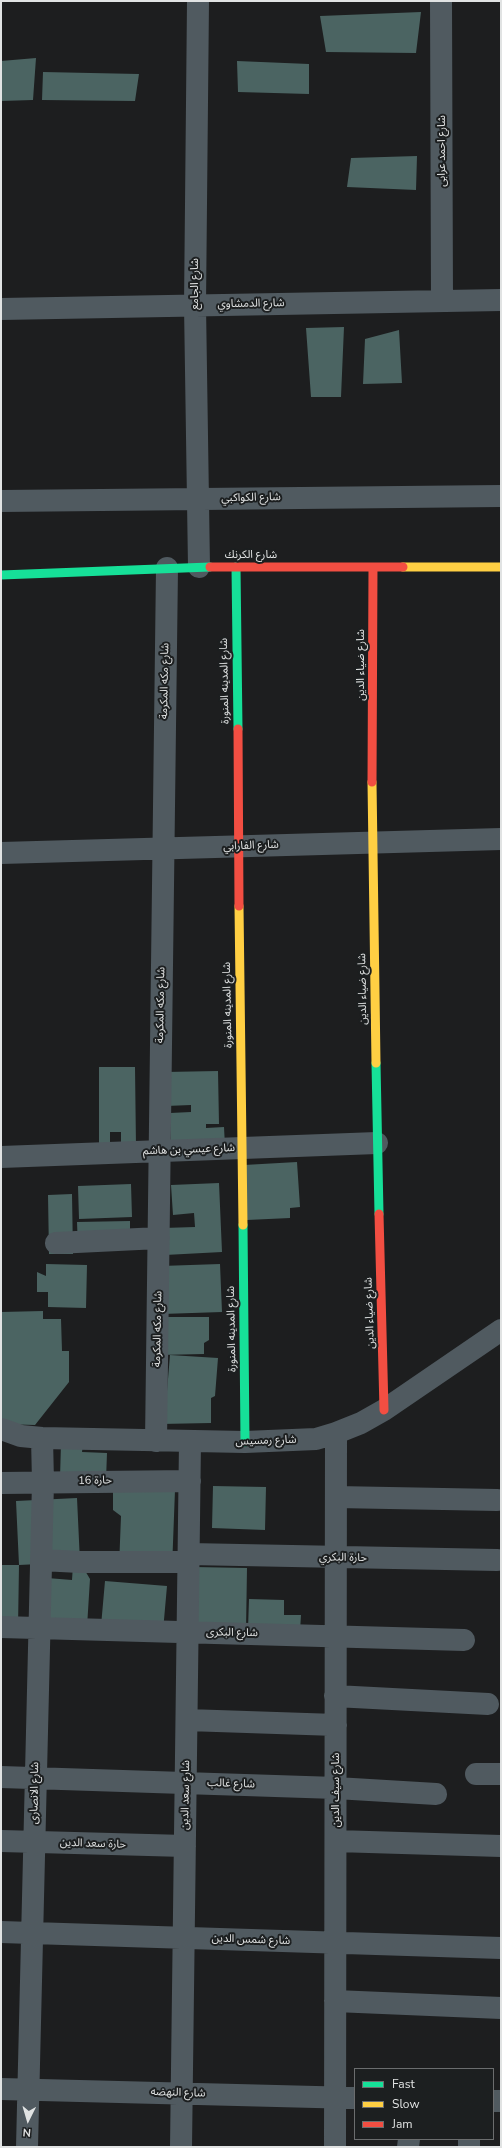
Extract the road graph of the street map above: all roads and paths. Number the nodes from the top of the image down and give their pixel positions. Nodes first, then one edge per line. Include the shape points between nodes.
1 (198, 1) edge
2 (442, 1) edge
3 (501, 300) edge
4 (442, 301) junction
5 (195, 305) junction
6 (1, 309) edge
7 (501, 496) edge
8 (199, 499) junction
9 (1, 501) edge
10 (199, 567) junction
11 (236, 567) junction
12 (501, 567) edge
13 (167, 568) junction
14 (373, 568) junction
15 (1, 575) edge
16 (501, 839) edge
17 (372, 843) junction
18 (238, 847) junction
19 (163, 849) junction
20 (1, 853) edge
21 (377, 1143) junction
22 (242, 1148) junction
23 (160, 1151) junction
24 (1, 1157) edge
25 (159, 1238) junction
26 (56, 1243) dead end
27 (501, 1330) edge
28 (384, 1410) junction
29 (1, 1429) edge
30 (336, 1433) junction
31 (42, 1438) junction
32 (156, 1441) junction
33 (190, 1442) junction
34 (245, 1442) junction
35 (190, 1481) junction
36 (43, 1482) junction
37 (1, 1483) edge
38 (336, 1497) junction
39 (497, 1500) dead end
40 (189, 1558) junction
41 (336, 1558) junction
42 (41, 1560) junction
43 (497, 1560) dead end
44 (1, 1627) edge
45 (40, 1628) junction
46 (188, 1632) junction
47 (336, 1636) junction
48 (464, 1640) dead end
49 (335, 1696) junction
50 (488, 1704) dead end
51 (187, 1720) junction
52 (336, 1725) junction
53 (476, 1774) dead end
54 (501, 1774) edge
55 (1, 1776) edge
56 (36, 1778) junction
57 (186, 1783) junction
58 (336, 1788) junction
59 (436, 1794) dead end
60 (1, 1841) edge
61 (336, 1841) junction
62 (34, 1842) junction
63 (185, 1846) junction
64 (501, 1846) edge
65 (1, 1932) edge
66 (32, 1933) junction
67 (184, 1938) junction
68 (336, 1943) junction
69 (501, 1948) edge
70 (335, 2001) junction
71 (501, 2008) edge
72 (1, 2089) edge
73 (28, 2089) junction
74 (182, 2094) junction
75 (345, 2098) edge
76 (27, 2147) edge
77 (181, 2147) edge
78 (336, 2147) edge

1 - 5 street, شارع الجامع
2 - 4 street, شارع احمد عرابى
3 - 4 street, شارع الدمشاوي
4 - 5 street, شارع الدمشاوي
5 - 6 street, شارع الدمشاوي
5 - 8 street, شارع الجامع
7 - 8 street, شارع الكواكبي
8 - 9 street, شارع الكواكبي
8 - 10 street, شارع الجامع
10 - 11 street, شارع الكرنك
10 - 13 street, شارع الكرنك
11 - 14 street, شارع الكرنك
11 - 18 street, شارع المدينه المنورة
12 - 14 street, شارع الكرنك
13 - 15 street, شارع الكرنك
13 - 19 street, شارع مكه المكرمة
14 - 17 street, شارع ضياء الدين
16 - 17 street, شارع الفارابي
17 - 18 street, شارع الفارابي
17 - 21 street, شارع ضياء الدين
18 - 19 street, شارع الفارابي
18 - 22 street, شارع المدينه المنورة
19 - 20 street, شارع الفارابي
19 - 23 street, شارع مكه المكرمة
21 - 22 street, شارع عيسي بن هاشم
21 - 28 street, شارع ضياء الدين
22 - 23 street, شارع عيسي بن هاشم
22 - 34 street, شارع المدينه المنورة
23 - 24 street, شارع عيسي بن هاشم
23 - 25 street, شارع مكه المكرمة
25 - 26 street
25 - 32 street, شارع مكه المكرمة
27 - 28 street, شارع رمسيس
28 - 30 street, شارع رمسيس
29 - 31 street, شارع رمسيس via 20,1436
30 - 34 street, شارع رمسيس via 316,1439
30 - 38 street, شارع سيف الدين
31 - 32 street, شارع رمسيس
31 - 36 street, شارع الانصارى
32 - 33 street, شارع رمسيس
33 - 34 street, شارع رمسيس
33 - 35 street, شارع سعد الدين
35 - 36 street, حارة 16
35 - 40 street, شارع سعد الدين
36 - 37 street, حارة 16
36 - 42 street, شارع الانصارى
38 - 39 street
38 - 41 street, شارع سيف الدين
40 - 41 street, حارة البكري
40 - 42 street, حارة البكري via 80,1562
40 - 46 street, شارع سعد الدين
41 - 43 street, حارة البكري
41 - 47 street, شارع سيف الدين
42 - 45 street, شارع الانصارى
44 - 45 street, شارع البكرى
45 - 46 street, شارع البكرى
45 - 56 street, شارع الانصارى
46 - 47 street, شارع البكرى
46 - 51 street, شارع سعد الدين
47 - 48 street, شارع البكرى
47 - 49 street, شارع سيف الدين
49 - 50 street
49 - 52 street, شارع سيف الدين
51 - 52 street
51 - 57 street, شارع سعد الدين
52 - 58 street, شارع سيف الدين
53 - 54 street
55 - 56 street, شارع غالب
56 - 57 street, شارع غالب
56 - 62 street, شارع الانصارى
57 - 58 street, شارع غالب
57 - 63 street, شارع سعد الدين
58 - 59 street, شارع غالب
58 - 61 street, شارع سيف الدين
60 - 62 street, حارة سعد الدين
61 - 64 street
61 - 68 street, شارع سيف الدين
62 - 63 street, حارة سعد الدين
62 - 66 street, شارع الانصارى
63 - 67 street, شارع سعد الدين
65 - 66 street, شارع شمس الدين
66 - 67 street, شارع شمس الدين
66 - 73 street, شارع الانصارى
67 - 68 street, شارع شمس الدين
67 - 74 street, شارع سعد الدين
68 - 69 street, شارع شمس الدين
68 - 70 street, شارع سيف الدين
70 - 71 street
70 - 75 street, شارع سيف الدين
72 - 73 street, شارع النهضه
73 - 74 street, شارع النهضه
73 - 76 street, شارع الانصارى
74 - 75 street, شارع النهضه
74 - 77 street, شارع سعد الدين
75 - 78 street, شارع سيف الدين

